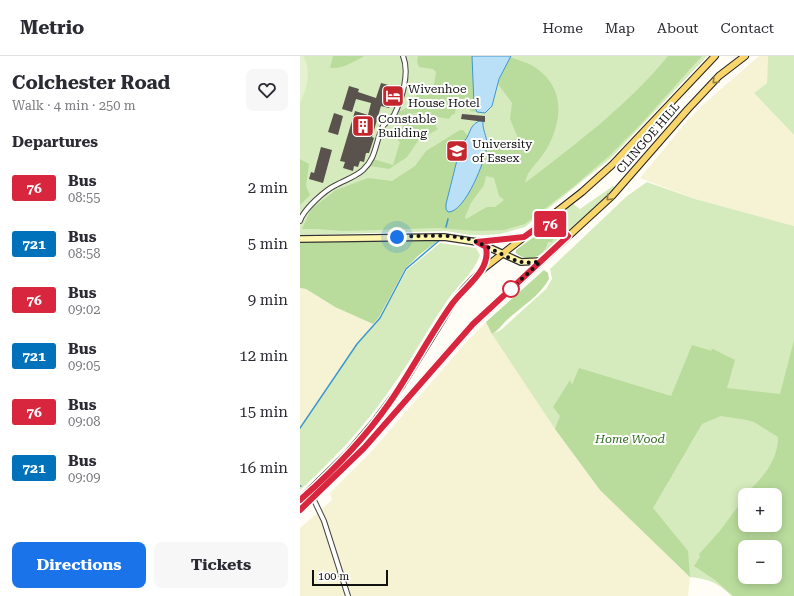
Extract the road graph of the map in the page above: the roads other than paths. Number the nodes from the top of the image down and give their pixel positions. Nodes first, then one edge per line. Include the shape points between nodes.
1 (403, 56) edge
2 (715, 56) edge
3 (745, 56) edge
4 (300, 221) edge
5 (542, 224) junction
6 (568, 236) junction
7 (524, 237) junction
8 (300, 239) edge
9 (477, 242) junction
10 (486, 247) junction
11 (502, 253) junction
12 (540, 262) junction
13 (483, 269) junction
14 (313, 498) junction
15 (300, 500) edge
16 (300, 510) edge
17 (348, 596) edge

1 - 4 street via 406,73 398,106 393,117 384,125 371,161 362,171 334,185 304,211
2 - 5 main road, CLINGOE HILL via 612,165
3 -> 6 main road, CLINGOE HILL via 719,76 612,196
5 - 6 main road via 558,226
5 - 7 main road, CLINGOE HILL
6 - 12 main road, CLINGOE HILL
7 - 9 main road
7 - 11 main road, CLINGOE HILL
8 - 9 main road via 444,236
9 - 10 main road
10 - 11 main road
10 - 13 main road
11 - 12 main road via 521,262
11 - 13 main road, CLINGOE HILL
12 - 14 main road, CLINGOE HILL via 473,324 384,427
13 - 15 main road, CLINGOE HILL via 452,304 402,385 376,420 348,453
14 - 16 main road, CLINGOE HILL
14 - 17 street via 324,521

